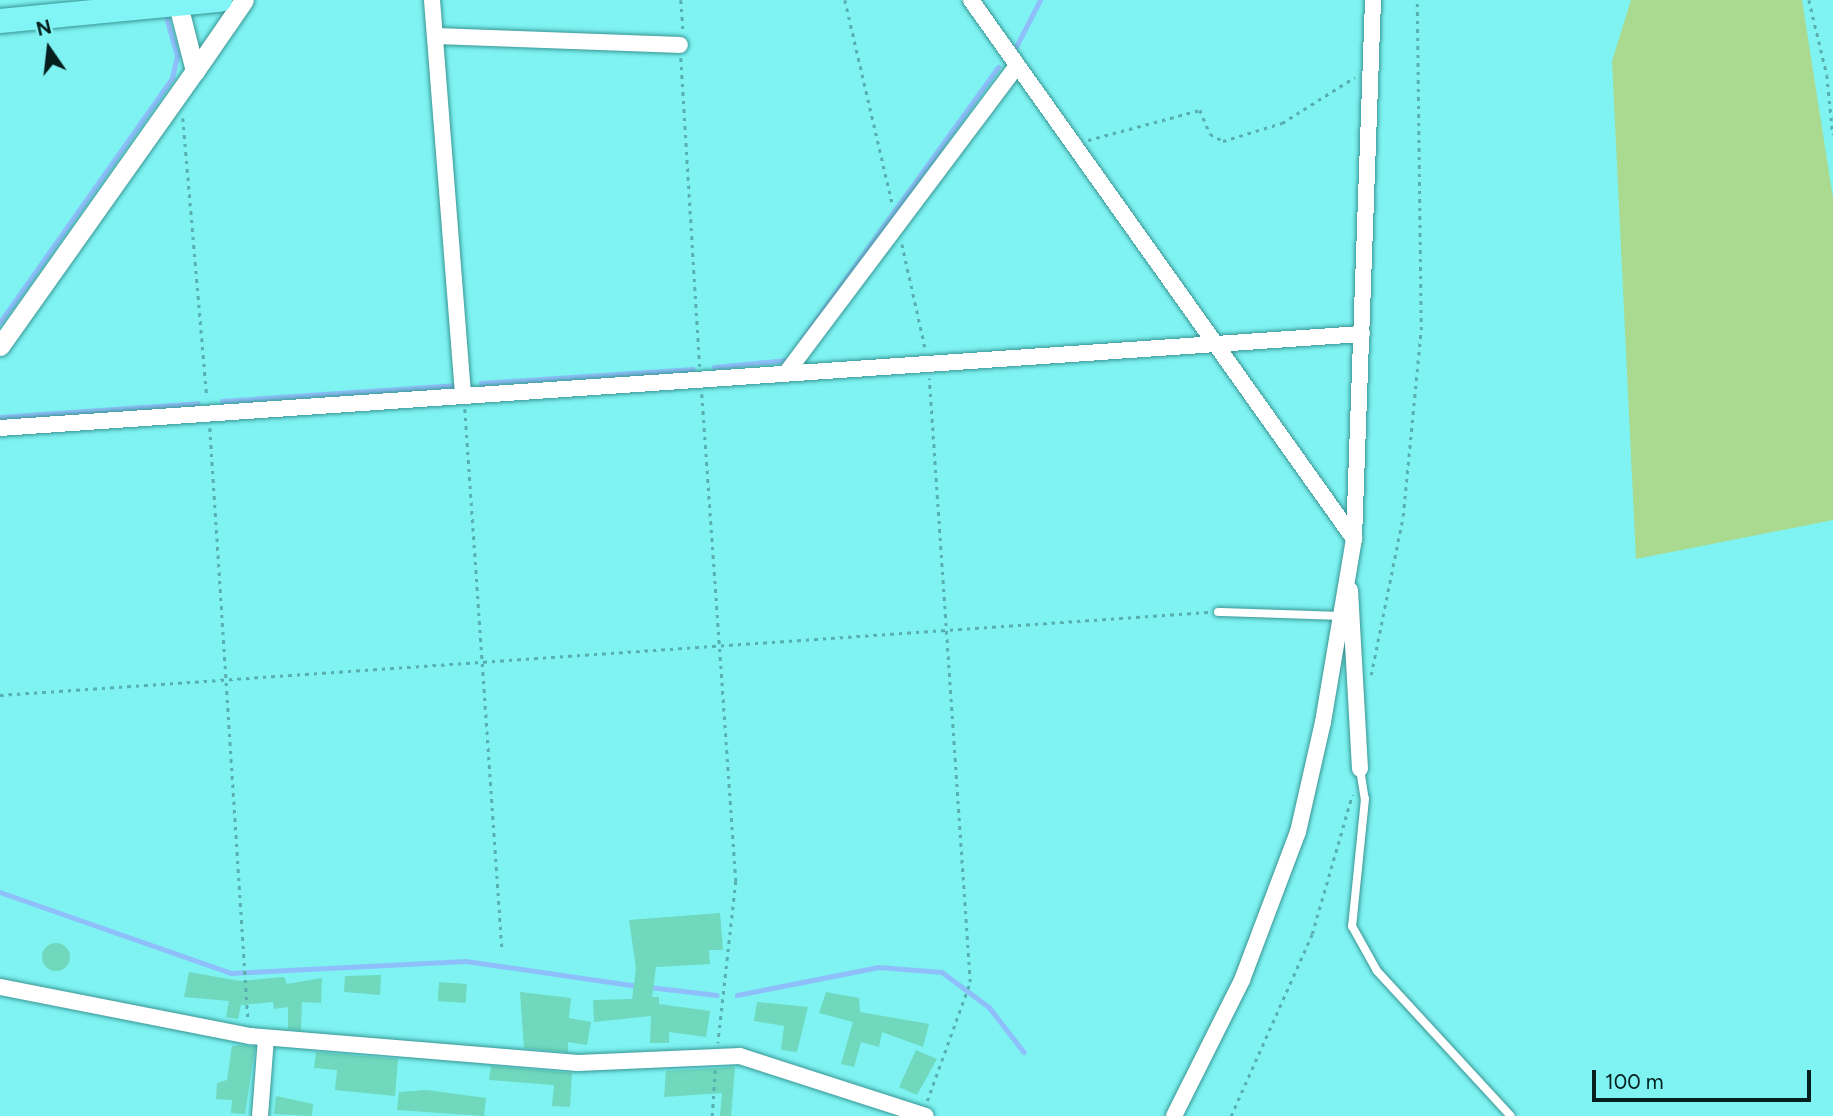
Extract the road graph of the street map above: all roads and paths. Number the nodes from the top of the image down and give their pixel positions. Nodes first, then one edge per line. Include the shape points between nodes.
1 (220, 0) edge
2 (244, 0) edge
3 (432, 0) edge
4 (681, 0) edge
5 (845, 0) edge
6 (971, 0) edge
7 (1373, 0) edge
8 (1417, 0) edge
9 (1809, 0) edge
10 (178, 5) junction
11 (0, 21) edge
12 (437, 36) junction
13 (680, 45) junction
14 (1017, 66) junction
15 (1371, 67) junction
16 (195, 71) junction
17 (181, 94) junction
18 (1833, 135) edge
19 (1072, 144) junction
20 (898, 228) junction
21 (1362, 334) junction
22 (1210, 341) junction
23 (0, 346) edge
24 (928, 362) junction
25 (788, 372) junction
26 (701, 379) junction
27 (463, 394) junction
28 (209, 415) junction
29 (0, 428) edge
30 (1354, 539) junction
31 (1348, 566) junction
32 (1218, 612) joint
33 (1338, 616) junction
34 (947, 631) junction
35 (723, 647) junction
36 (483, 662) junction
37 (1371, 678) dead end
38 (224, 679) junction
39 (0, 695) edge
40 (1360, 769) junction
41 (502, 947) dead end
42 (0, 987) edge
43 (722, 1001) dead end
44 (258, 1037) junction
45 (924, 1115) edge
46 (260, 1116) edge
47 (1174, 1116) edge
48 (1231, 1116) edge
49 (1510, 1116) edge

1 - 10 main road
2 - 16 street
3 - 12 street
4 - 13 path
5 - 20 path
6 - 14 street
7 - 15 street
8 - 37 path via 1421,330 1403,516
9 - 18 path via 1827,75
10 - 11 main road
10 - 16 street via 196,54
12 - 13 street
12 - 27 street
13 - 26 path
14 - 19 street
14 - 20 street
15 - 19 path via 1282,123 1223,141 1210,134 1200,110
15 - 21 street
16 - 17 street
17 - 23 street
17 - 28 path
19 - 22 street
20 - 24 path
20 - 25 street
21 - 22 street
21 - 30 street
22 - 24 street
22 - 30 street
24 - 25 street
24 - 34 path
25 - 26 street
26 - 27 street
26 - 35 path
27 - 28 street
27 - 36 path
28 - 29 street
28 - 38 path
30 - 31 street
31 - 33 street
31 - 40 street
32 - 33 lane
32 - 34 path
33 - 47 street via 1298,832 1242,981
34 - 35 path
34 - 45 path via 970,982
35 - 36 path
35 - 43 path via 736,881
36 - 38 path
36 - 41 path
38 - 39 path
38 - 44 path
40 - 48 path via 1312,934
40 - 49 lane via 1365,799 1352,926 1377,971
42 - 44 street
44 - 45 street via 578,1063 740,1056
44 - 46 street

